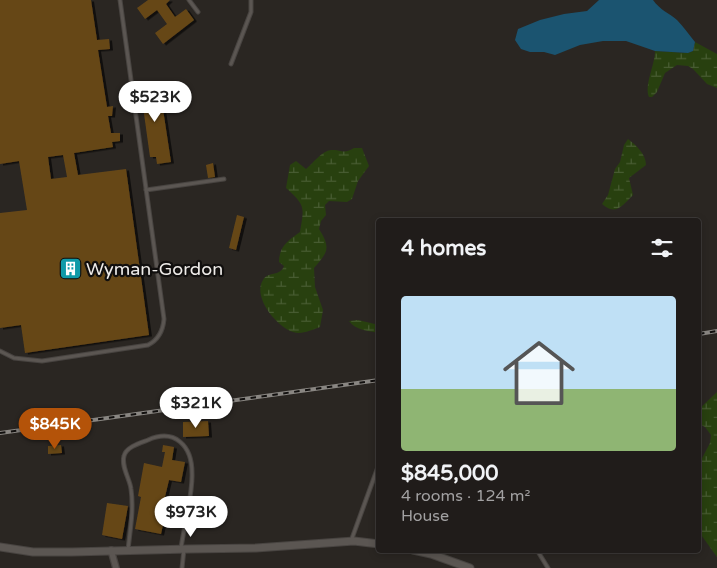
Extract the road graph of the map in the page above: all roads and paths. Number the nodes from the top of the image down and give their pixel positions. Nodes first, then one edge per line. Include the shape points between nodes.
1 (120, 0) edge
2 (189, 0) edge
3 (251, 0) edge
4 (198, 12) dead end
5 (231, 64) dead end
6 (224, 179) dead end
7 (146, 190) junction
8 (0, 351) edge
9 (376, 472) edge
10 (351, 541) junction
11 (376, 544) edge
12 (0, 547) edge
13 (182, 549) junction
14 (111, 550) junction
15 (128, 550) junction
16 (428, 553) edge
17 (539, 553) edge
18 (116, 568) edge
19 (182, 568) edge
20 (470, 568) edge
21 (548, 568) edge

1 - 7 lane
2 - 4 lane
3 - 5 lane via 251,12
6 - 7 lane
7 - 8 lane via 164,319 162,332 157,338 148,345 42,361 14,358
9 - 10 lane
10 - 11 street
10 - 13 street via 256,548
12 - 14 street via 33,552
13 - 15 street
13 - 15 lane via 192,466 180,441 165,436 128,449 124,456 133,506
13 - 19 lane
14 - 15 street
14 - 18 street
16 - 20 street
17 - 21 lane

